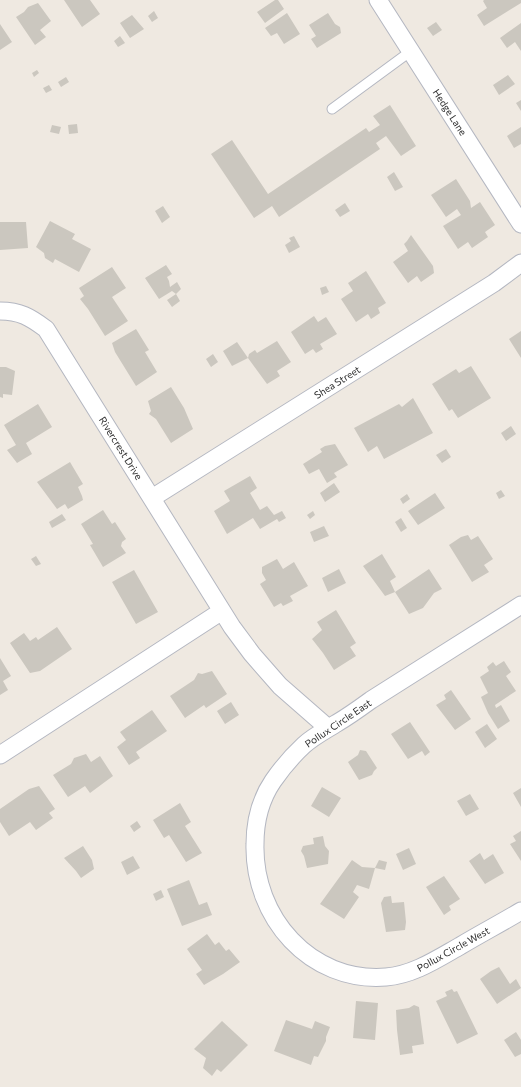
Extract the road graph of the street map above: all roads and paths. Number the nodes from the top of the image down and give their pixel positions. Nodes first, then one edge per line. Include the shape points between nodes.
1 (378, 0) edge
2 (411, 51) junction
3 (332, 109) dead end
4 (521, 224) edge
5 (521, 263) edge
6 (0, 311) edge
7 (152, 498) junction
8 (521, 605) edge
9 (222, 611) junction
10 (328, 728) junction
11 (0, 755) edge
12 (521, 911) edge
13 (334, 970) joint

1 - 2 street, Hedge Lane
2 - 3 lane
2 - 4 street, Hedge Lane
5 - 7 street, Shea Street via 494,283
6 - 7 street, Rivercrest Drive via 11,311 30,317 46,329
7 - 9 street, Rivercrest Drive
8 - 10 street, Pollux Circle East
9 - 10 street, Rivercrest Drive via 270,675
9 - 11 street
10 - 13 street, Pollux Circle East via 305,744 286,762 271,784 260,807 255,831 254,860 259,884 270,911 289,938 304,953
12 - 13 street, Pollux Circle West via 413,971 387,977 365,977

